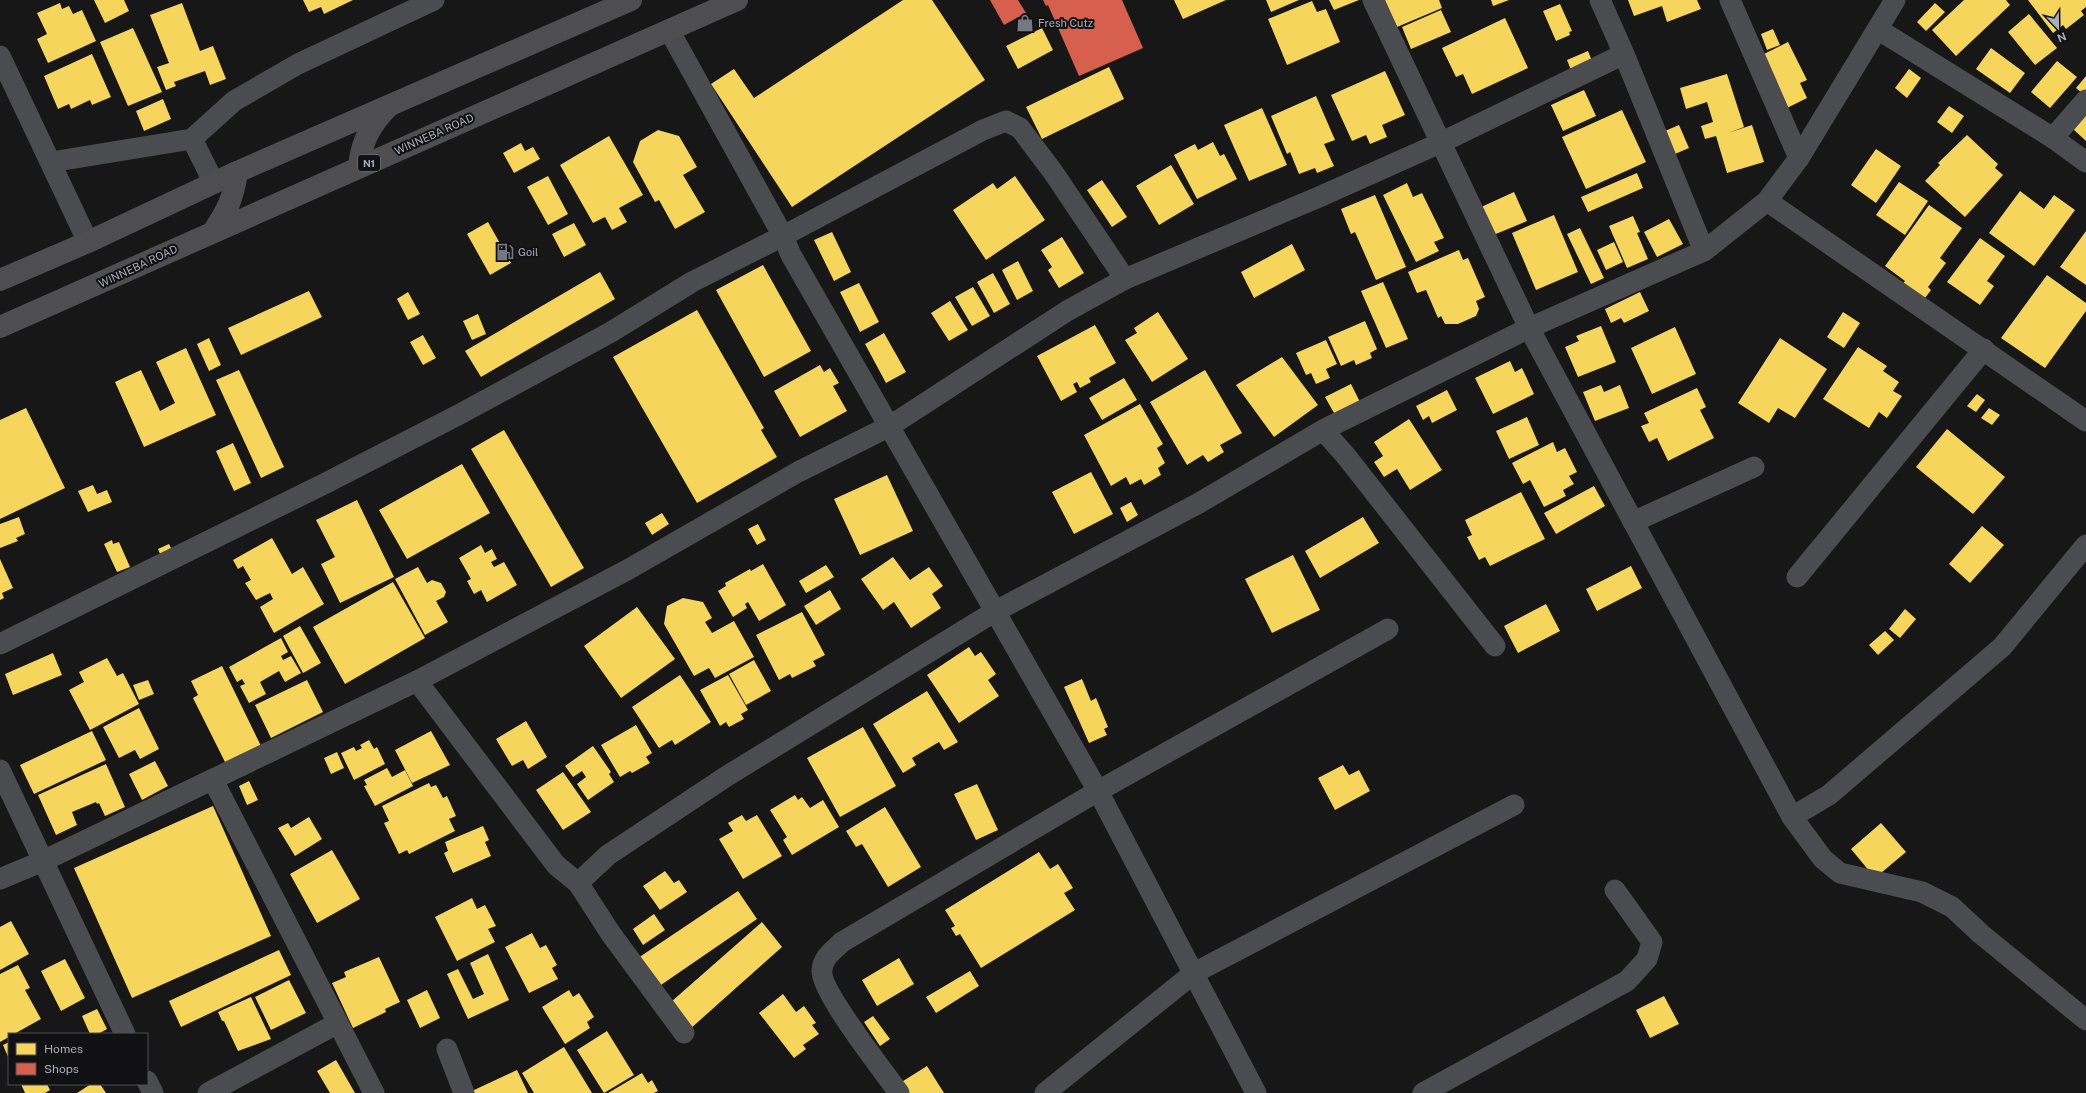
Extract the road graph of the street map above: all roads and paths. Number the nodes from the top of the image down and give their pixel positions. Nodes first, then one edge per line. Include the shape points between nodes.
1 (434, 0) edge
2 (631, 0) edge
3 (737, 0) edge
4 (1373, 0) edge
5 (1600, 0) edge
6 (1730, 0) edge
7 (1895, 0) edge
8 (669, 30) junction
9 (1879, 30) junction
10 (1624, 54) junction
11 (0, 56) edge
12 (2086, 100) edge
13 (390, 105) junction
14 (2053, 138) junction
15 (192, 139) junction
16 (1440, 143) junction
17 (1799, 158) junction
18 (51, 162) junction
19 (2086, 162) edge
20 (359, 168) junction
21 (237, 172) junction
22 (214, 183) junction
23 (1767, 201) junction
24 (213, 232) junction
25 (783, 236) junction
26 (88, 242) junction
27 (1704, 251) junction
28 (1125, 279) junction
29 (0, 280) edge
30 (0, 326) edge
31 (1529, 328) junction
32 (1984, 349) junction
33 (2086, 421) edge
34 (890, 426) junction
35 (1323, 430) junction
36 (1754, 467) dead end
37 (1633, 522) junction
38 (2086, 545) edge
39 (1797, 577) dead end
40 (994, 612) junction
41 (1388, 629) dead end
42 (0, 644) edge
43 (1495, 646) dead end
44 (417, 681) junction
45 (0, 770) edge
46 (213, 780) junction
47 (1098, 791) junction
48 (1514, 805) dead end
49 (1792, 817) junction
50 (43, 861) junction
51 (0, 879) edge
52 (578, 883) junction
53 (1615, 890) dead end
54 (1194, 973) junction
55 (2086, 1020) edge
56 (338, 1023) junction
57 (125, 1033) edge
58 (684, 1033) dead end
59 (447, 1049) dead end
60 (148, 1083) edge
61 (153, 1093) edge
62 (208, 1093) edge
63 (374, 1093) edge
64 (464, 1093) edge
65 (899, 1093) edge
66 (1044, 1093) edge
67 (1256, 1093) edge
68 (1423, 1093) edge

1 - 15 street via 298,64 234,101
2 - 13 highway
3 - 8 highway, WINNEBA ROAD / N1
4 - 16 street
5 - 10 street
6 - 17 street
7 - 9 street
8 - 20 highway, WINNEBA ROAD / N1
8 - 25 street
9 - 14 street
9 - 17 street
10 - 16 street
10 - 27 street
11 - 18 street
12 - 14 street
13 - 20 highway via 376,119 364,139
13 - 21 highway
14 - 19 street
15 - 18 street
15 - 22 street
16 - 28 street
16 - 31 street
17 - 23 street
18 - 26 street
20 - 24 highway, WINNEBA ROAD / N1
21 - 22 highway
21 - 24 highway via 229,208
22 - 26 highway
23 - 27 street
23 - 32 street
24 - 30 highway, WINNEBA ROAD / N1
25 - 28 street via 983,130 1006,121 1020,128
25 - 34 street via 791,255
25 - 42 street via 692,282 610,332 446,421
26 - 29 highway
27 - 31 street
28 - 34 street via 1068,311
31 - 35 street
31 - 37 street
32 - 33 street
32 - 39 street
34 - 40 street
34 - 44 street via 798,472 629,569
35 - 40 street via 1199,503
35 - 43 street
36 - 37 street
37 - 49 street
38 - 49 street via 2002,647 1829,795
40 - 47 street
40 - 52 street via 727,776 608,856
41 - 47 street
44 - 46 street
44 - 52 street via 556,865
45 - 50 street
46 - 50 street
46 - 56 street
47 - 54 street
47 - 65 street via 842,942 824,958 821,972 826,986
48 - 54 street
49 - 55 street via 1823,859 1840,873 1922,892 1952,907
50 - 51 street
50 - 57 street
52 - 58 street via 611,934
53 - 68 street via 1652,942 1646,959 1627,981
54 - 66 street
54 - 67 street
56 - 62 street
56 - 63 street
59 - 64 street
60 - 61 street

